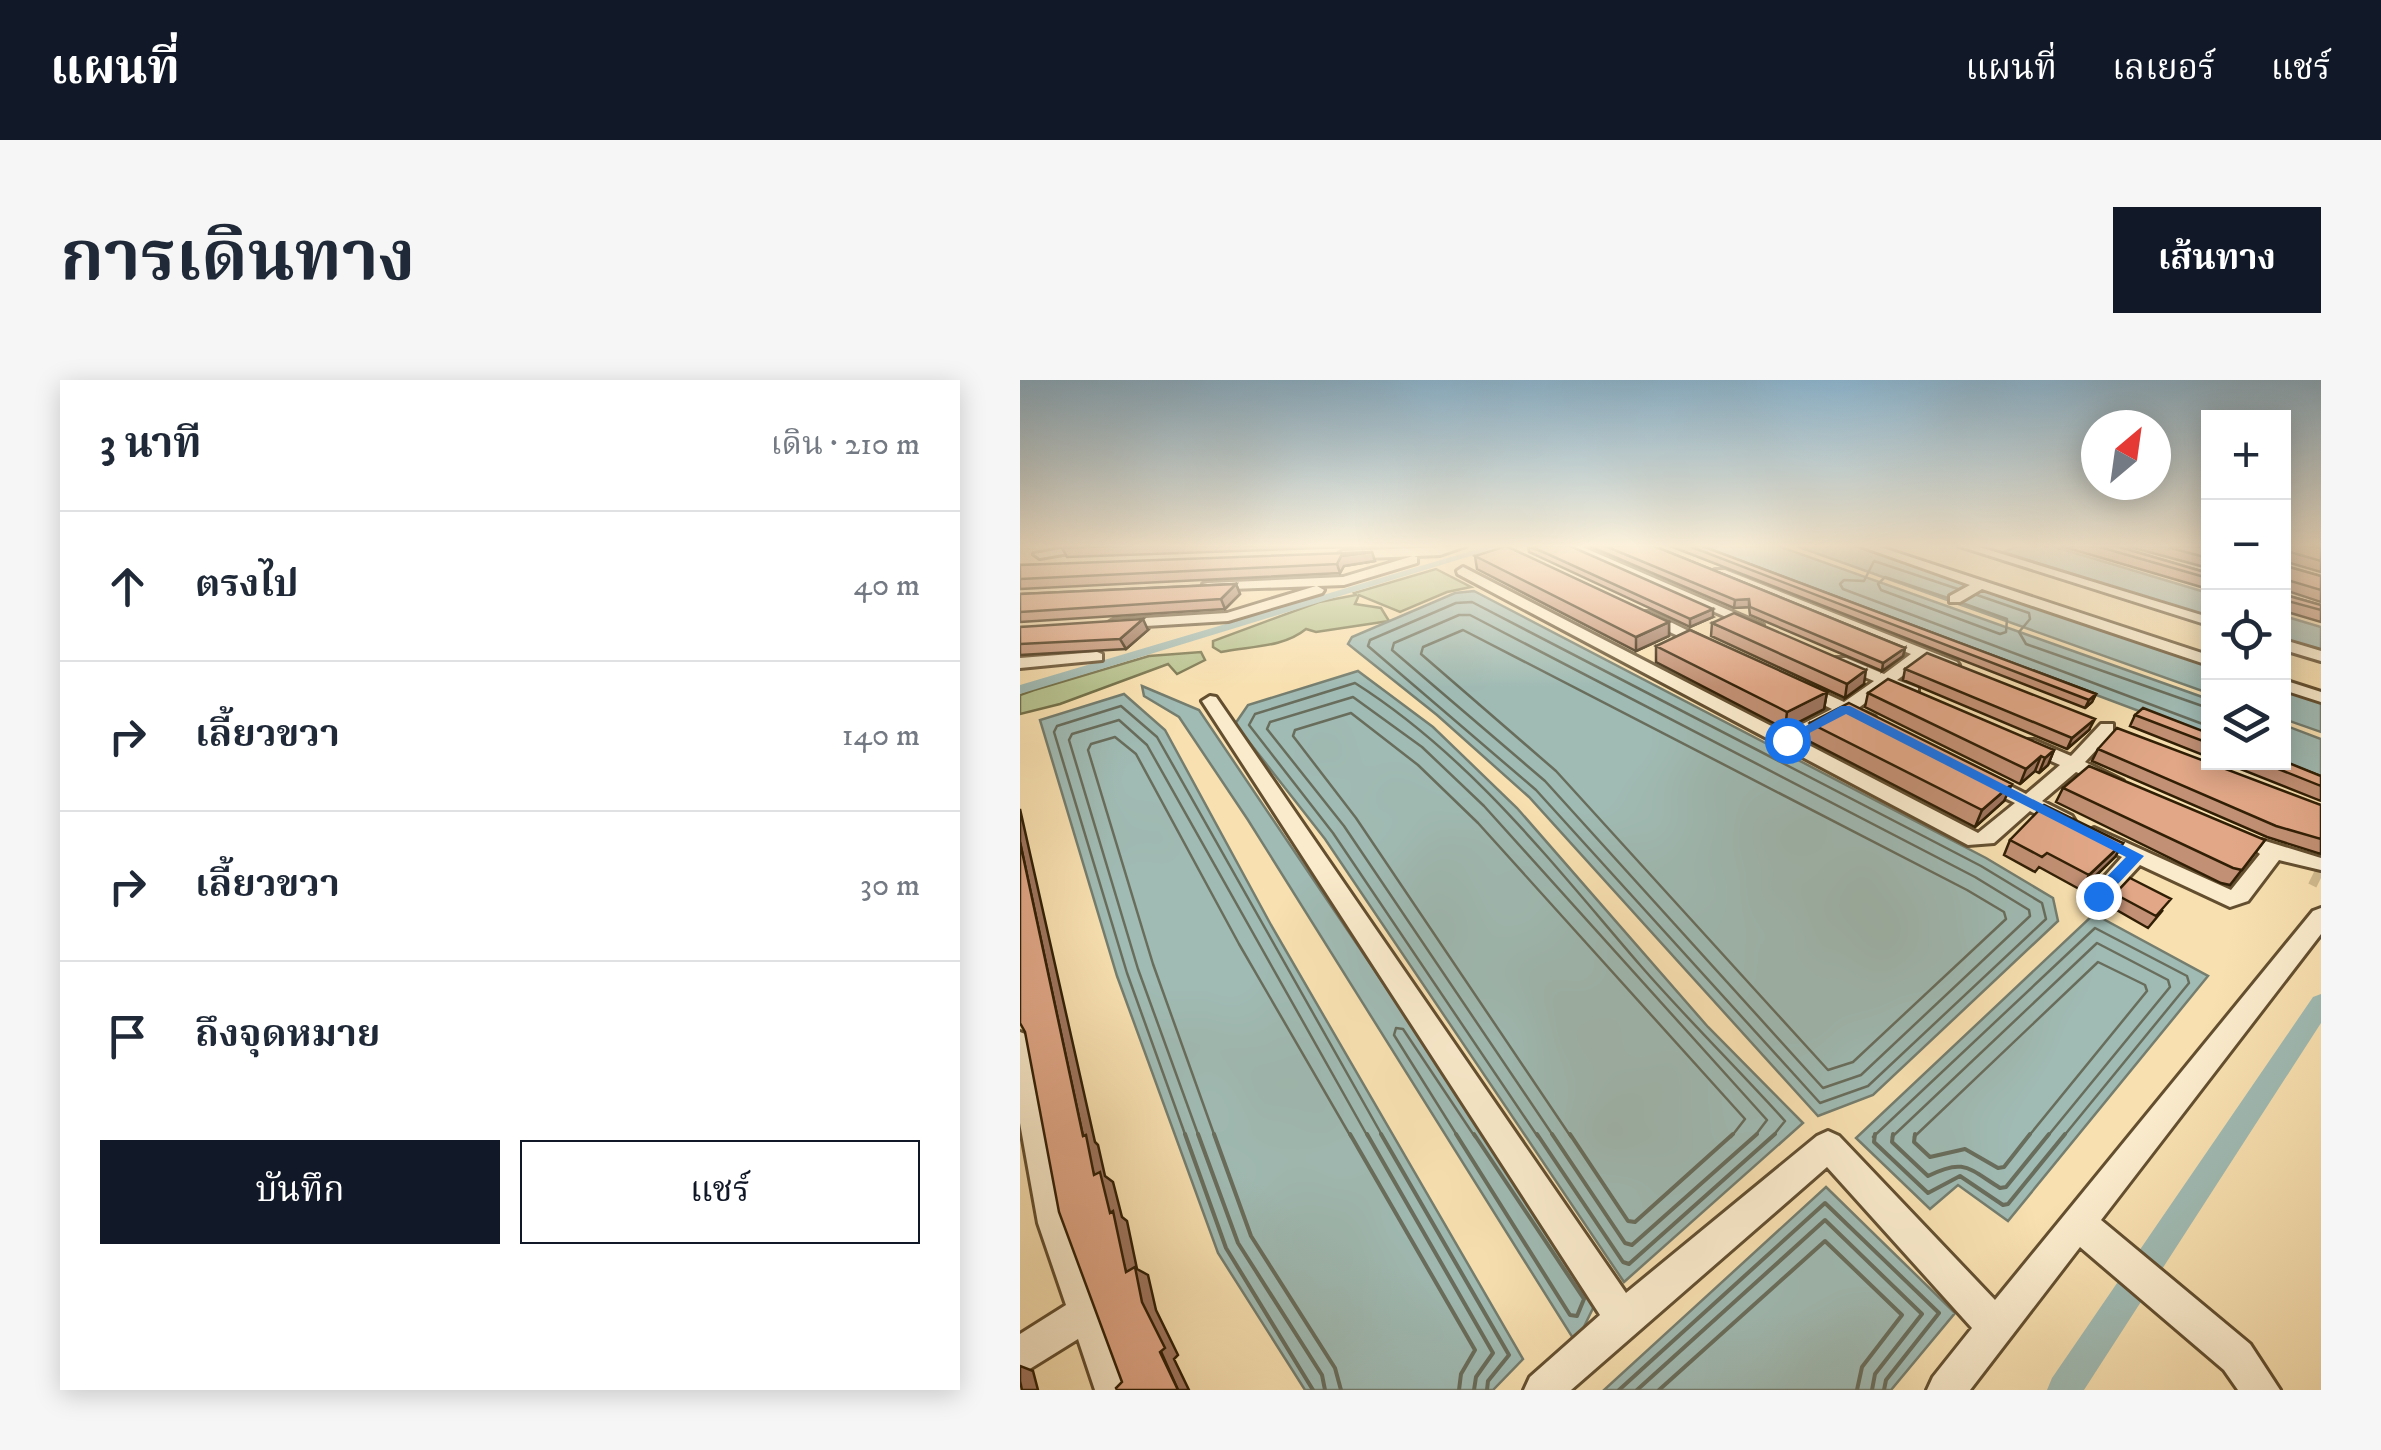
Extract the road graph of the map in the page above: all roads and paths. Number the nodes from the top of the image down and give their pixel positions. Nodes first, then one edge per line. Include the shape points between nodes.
1 (1306, 593) edge
2 (1512, 593) edge
3 (1654, 593) edge
4 (1770, 593) edge
5 (1960, 593) edge
6 (2016, 593) edge
7 (2119, 593) edge
8 (1777, 596) junction
9 (1954, 599) dead end
10 (1622, 604) edge
11 (2201, 619) edge
12 (1096, 626) edge
13 (1714, 627) junction
14 (1769, 630) edge
15 (2291, 647) edge
16 (1819, 652) edge
17 (1726, 653) edge
18 (1923, 653) junction
19 (1650, 655) junction
20 (2321, 656) edge
21 (1097, 657) dead end
22 (2201, 658) edge
23 (1020, 663) edge
24 (1960, 668) edge
25 (1778, 677) edge
26 (1885, 681) junction
27 (2291, 687) edge
28 (2321, 697) edge
29 (1210, 701) dead end
30 (1936, 703) edge
31 (1846, 709) junction
32 (1879, 726) edge
33 (2107, 728) dead end
34 (2005, 734) edge
35 (1787, 740) junction
36 (2073, 764) junction
37 (1961, 768) edge
38 (2128, 788) edge
39 (2027, 802) junction
40 (2236, 836) edge
41 (2278, 853) junction
42 (2136, 856) junction
43 (2315, 870) dead end
44 (2098, 896) dead end
45 (2321, 917) edge
46 (1020, 1044) edge
47 (2084, 1228) junction
48 (1084, 1314) junction
49 (1623, 1319) junction
50 (1994, 1328) junction
51 (1020, 1356) edge
52 (1114, 1390) edge
53 (1543, 1390) edge
54 (1946, 1390) edge
55 (2261, 1390) edge

1 - 12 street via 1228,618
2 - 19 street
3 - 13 street
4 - 8 street
5 - 9 street
6 - 22 street
7 - 11 street
8 - 13 street
8 - 18 street
10 - 13 street
13 - 14 street
13 - 17 street
13 - 19 street
15 - 20 street
16 - 26 street
18 - 24 street
18 - 26 street
19 - 35 street
21 - 23 street
25 - 31 street
26 - 30 street
26 - 31 street
27 - 28 street
29 - 49 street
31 - 32 street
31 - 35 street
33 - 36 street
34 - 36 street
35 - 39 street via 1975,840 1987,838
36 - 38 street
36 - 39 street
37 - 39 street
39 - 42 street
40 - 41 street
41 - 42 street via 2230,899
41 - 43 street
42 - 44 street
45 - 47 street
46 - 48 street via 1054,1222
47 - 50 street
47 - 55 street via 2236,1357
48 - 51 street
48 - 52 street
49 - 50 street via 1828,1146
49 - 53 street
50 - 54 street

